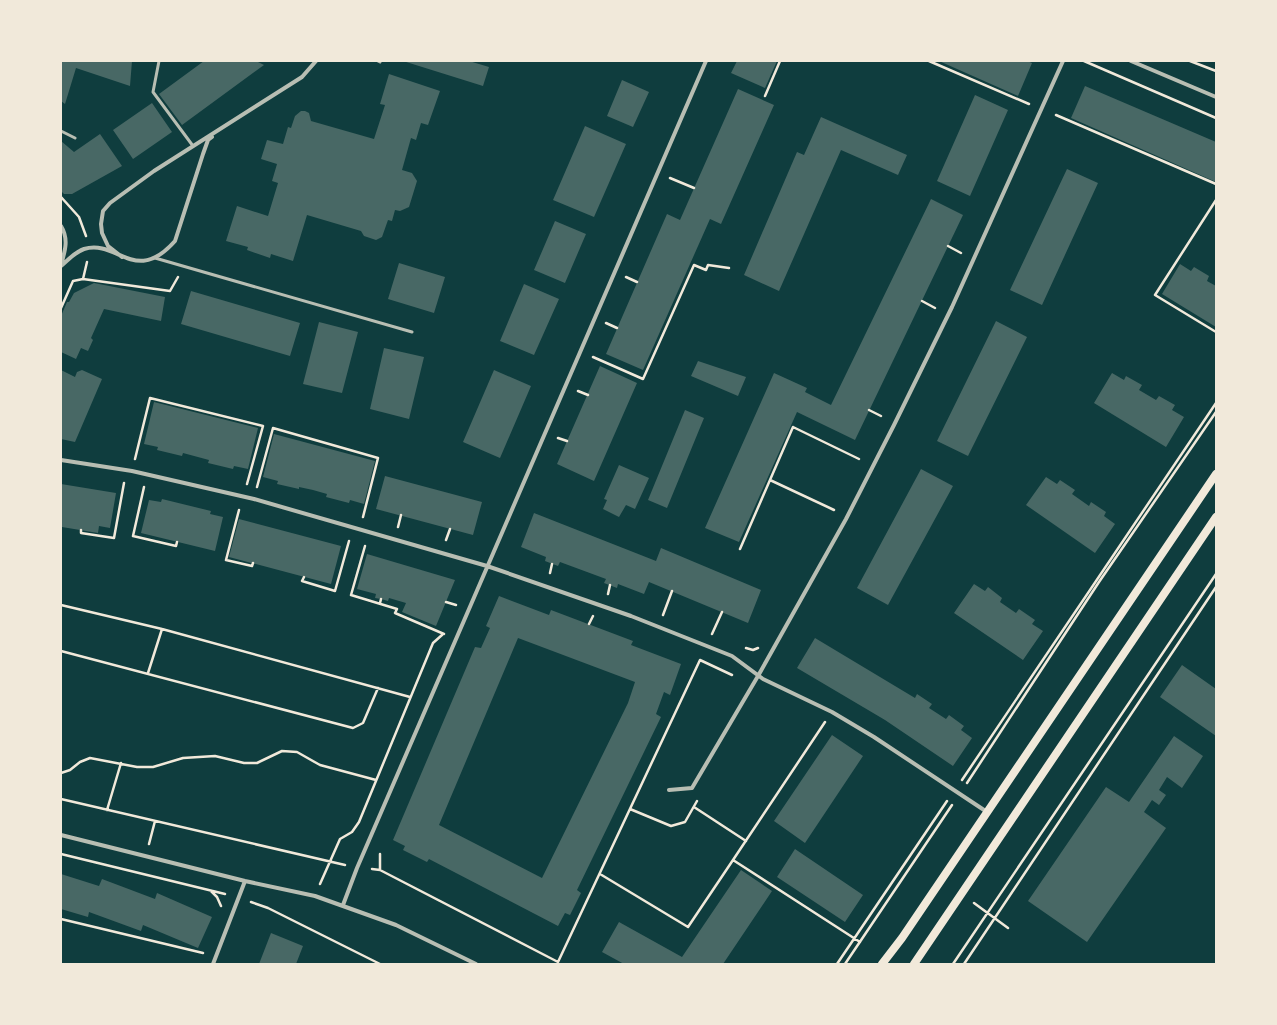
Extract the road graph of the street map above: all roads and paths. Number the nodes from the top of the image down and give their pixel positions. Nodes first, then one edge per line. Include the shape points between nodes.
1 (159, 61) edge
2 (316, 61) edge
3 (706, 61) edge
4 (780, 61) edge
5 (929, 61) edge
6 (1063, 61) edge
7 (1084, 61) edge
8 (1131, 61) edge
9 (1190, 61) edge
10 (1216, 71) edge
11 (765, 96) dead end
12 (1216, 97) edge
13 (1028, 112) dead end
14 (1056, 115) dead end
15 (1216, 118) edge
16 (61, 131) edge
17 (217, 132) junction
18 (75, 138) dead end
19 (193, 146) junction
20 (666, 176) dead end
21 (1216, 184) edge
22 (694, 188) dead end
23 (61, 197) edge
24 (1216, 200) edge
25 (61, 226) edge
26 (83, 230) dead end
27 (948, 246) dead end
28 (964, 247) dead end
29 (962, 253) junction
30 (122, 257) junction
31 (155, 258) junction
32 (959, 260) dead end
33 (61, 266) edge
34 (184, 266) junction
35 (729, 268) dead end
36 (622, 276) dead end
37 (637, 282) dead end
38 (922, 301) dead end
39 (938, 302) dead end
40 (61, 308) edge
41 (935, 308) junction
42 (932, 315) dead end
43 (602, 321) dead end
44 (617, 328) dead end
45 (412, 332) dead end
46 (1216, 332) edge
47 (587, 354) dead end
48 (1216, 403) edge
49 (884, 409) dead end
50 (869, 410) dead end
51 (1216, 412) edge
52 (881, 416) junction
53 (878, 422) dead end
54 (301, 436) junction
55 (300, 441) dead end
56 (350, 450) junction
57 (862, 453) dead end
58 (348, 454) dead end
59 (135, 459) dead end
60 (859, 459) junction
61 (61, 460) edge
62 (856, 466) dead end
63 (1216, 474) edge
64 (770, 480) junction
65 (124, 482) dead end
66 (247, 484) dead end
67 (144, 487) dead end
68 (257, 487) dead end
69 (837, 504) dead end
70 (239, 507) dead end
71 (834, 510) junction
72 (401, 515) dead end
73 (830, 516) dead end
74 (1216, 517) edge
75 (362, 519) dead end
76 (450, 529) dead end
77 (82, 530) dead end
78 (397, 531) dead end
79 (350, 538) dead end
80 (177, 542) dead end
81 (366, 542) dead end
82 (445, 544) dead end
83 (740, 549) dead end
84 (253, 563) dead end
85 (552, 564) dead end
86 (487, 566) junction
87 (1216, 574) edge
88 (304, 577) dead end
89 (556, 578) dead end
90 (610, 585) dead end
91 (1216, 587) edge
92 (672, 591) dead end
93 (601, 594) dead end
94 (607, 596) junction
95 (614, 598) dead end
96 (381, 600) dead end
97 (446, 602) dead end
98 (380, 604) junction
99 (61, 605) edge
100 (456, 605) dead end
101 (722, 612) dead end
102 (655, 614) dead end
103 (162, 629) junction
104 (718, 639) dead end
105 (739, 646) dead end
106 (759, 647) dead end
107 (61, 651) edge
108 (148, 673) junction
109 (758, 676) junction
110 (738, 678) dead end
111 (378, 688) junction
112 (410, 697) junction
113 (832, 712) junction
114 (122, 763) junction
115 (61, 773) edge
116 (376, 780) junction
117 (962, 780) dead end
118 (669, 790) dead end
119 (952, 794) dead end
120 (960, 794) junction
121 (61, 799) edge
122 (694, 806) dead end
123 (107, 810) junction
124 (987, 812) junction
125 (156, 821) junction
126 (61, 835) edge
127 (746, 841) junction
128 (146, 856) junction
129 (733, 860) junction
130 (330, 861) junction
131 (357, 868) junction
132 (600, 874) junction
133 (246, 881) junction
134 (960, 893) junction
135 (315, 896) junction
136 (343, 905) junction
137 (988, 913) junction
138 (994, 918) junction
139 (61, 919) edge
140 (1008, 928) dead end
141 (854, 938) junction
142 (860, 942) junction
143 (204, 954) dead end
144 (213, 964) edge
145 (476, 964) edge
146 (837, 964) edge
147 (845, 964) edge
148 (882, 964) edge
149 (914, 964) edge
150 (953, 964) edge
151 (964, 964) edge

1 - 19 lane via 153,92
2 - 17 street via 302,77
3 - 86 street
4 - 11 path
5 - 13 path via 1032,105
6 - 109 street via 952,307 894,425 846,519
7 - 15 path
8 - 12 street
9 - 10 path
14 - 21 path
16 - 18 lane
17 - 19 street
17 - 31 street via 208,140 174,241 165,252
19 - 30 street via 130,188 103,211 101,224 104,239 108,246
20 - 22 path
23 - 26 path via 79,216
24 - 46 path via 1155,295
25 - 33 street via 65,233 66,247
27 - 29 path
28 - 29 path
29 - 32 path
30 - 31 street via 139,261
30 - 33 street via 97,249 84,249
31 - 34 lane
34 - 40 path via 170,291 83,279 73,281
34 - 45 lane
35 - 47 path via 708,265 706,270 694,265 643,379
36 - 37 path
38 - 41 path
39 - 41 path
41 - 42 path
43 - 44 path
48 - 117 path
49 - 52 path
50 - 52 path
51 - 120 path via 1099,582
52 - 53 path
54 - 55 path
54 - 56 path
54 - 68 path via 273,428
56 - 58 path
56 - 75 path via 378,458
57 - 60 path
59 - 66 path via 150,398 263,426
60 - 62 path
60 - 64 path via 793,427
61 - 86 street via 132,471 243,496
63 - 124 main road
64 - 71 path
64 - 83 path
65 - 77 path via 114,538 81,533
67 - 80 path via 133,536 176,546
69 - 71 path
70 - 84 path via 226,560 252,566
71 - 73 path
72 - 78 path
74 - 134 main road
76 - 82 path
79 - 88 path via 335,591 302,581
81 - 98 path via 351,595
85 - 89 path via 549,575
86 - 109 street via 707,645 732,656
86 - 131 street
87 - 137 path
90 - 94 path
91 - 138 path
92 - 102 path via 662,617
93 - 94 path
94 - 95 path
96 - 98 path
97 - 100 path
98 - 112 path via 397,609 395,613 444,634 433,643
99 - 103 path
101 - 104 path via 711,636
103 - 108 path
103 - 111 path
105 - 106 path via 753,650
107 - 108 path
108 - 111 path via 352,728 363,723
109 - 113 street
109 - 118 street via 692,788
110 - 132 path via 700,660
111 - 112 path
112 - 116 path
113 - 120 street
113 - 127 path
114 - 115 path via 90,758
114 - 116 path via 137,767 153,767 183,758 215,756 244,764 257,763 282,751 297,752 320,765
114 - 123 path
116 - 130 path via 359,822 352,832 340,839
119 - 141 path
120 - 124 street
120 - 142 path
121 - 123 path
122 - 127 path
123 - 125 path
124 - 148 main road
125 - 128 path
125 - 130 path
126 - 128 street
127 - 129 path
128 - 133 street
129 - 132 path via 688,927
129 - 141 path
130 - 131 path
130 - 135 path
131 - 132 path via 380,870 558,962
131 - 136 street
133 - 135 street
133 - 144 street
134 - 137 path
134 - 149 main road
135 - 136 street
136 - 145 street via 396,925
137 - 138 path
137 - 150 path
138 - 140 path
138 - 151 path
139 - 143 path
141 - 142 path
141 - 146 path
142 - 147 path

